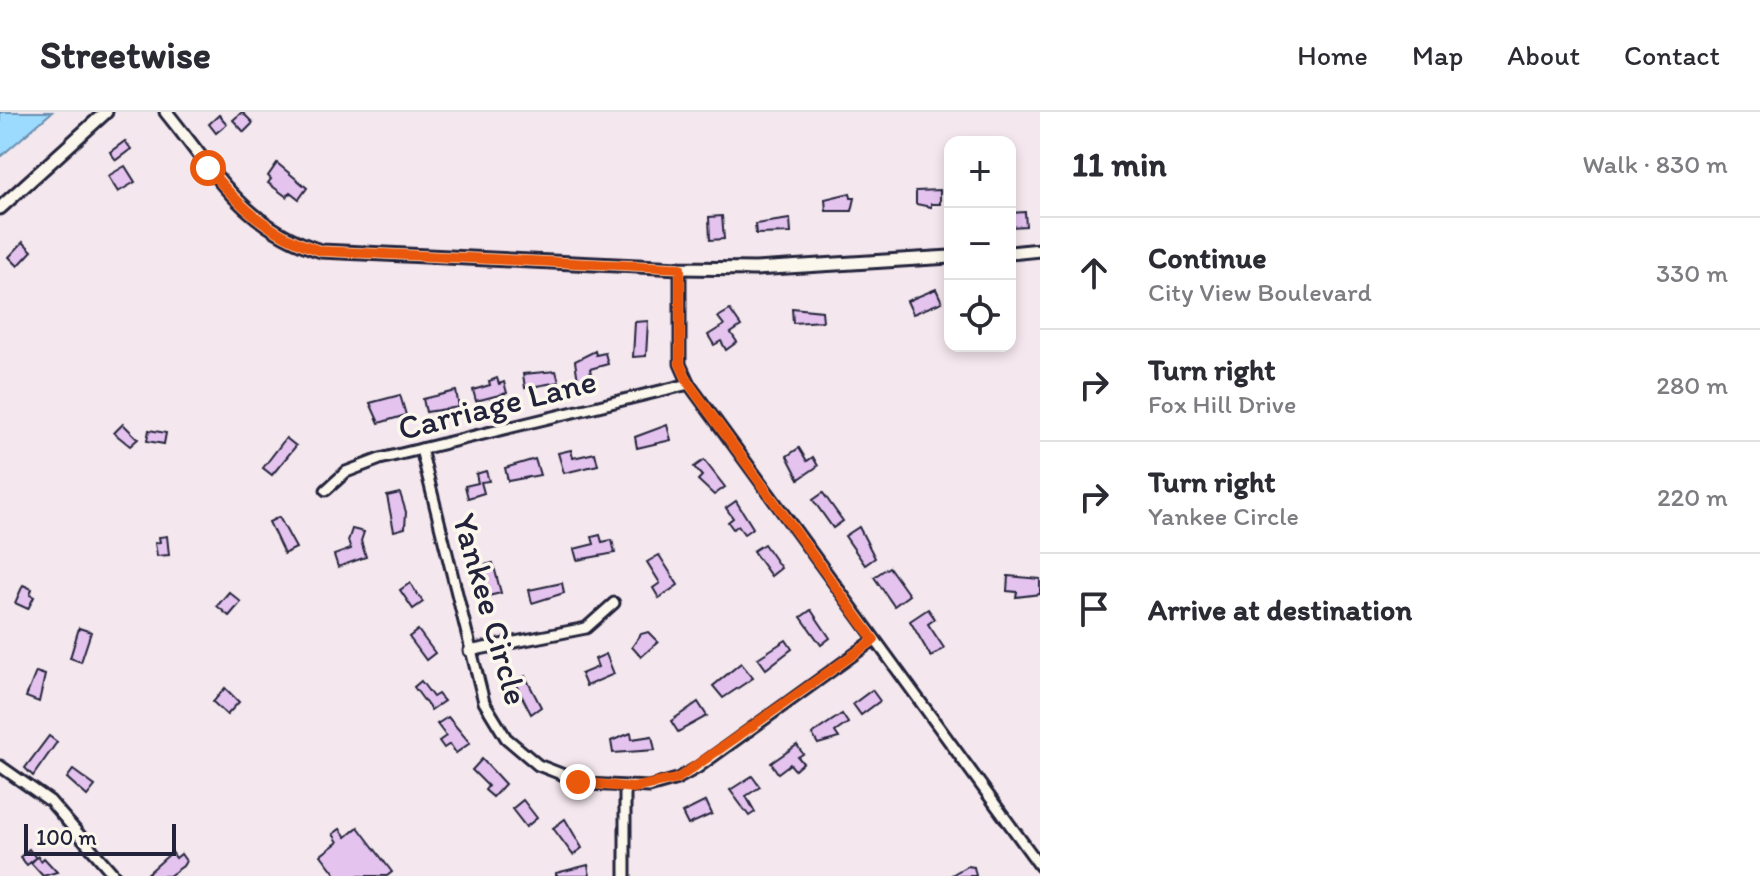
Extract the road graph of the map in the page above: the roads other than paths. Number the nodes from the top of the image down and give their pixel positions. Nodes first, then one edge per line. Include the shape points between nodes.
1 (106, 112) edge
2 (166, 112) edge
3 (0, 208) edge
4 (1040, 250) edge
5 (1016, 252) edge
6 (944, 257) edge
7 (680, 268) junction
8 (689, 384) junction
9 (421, 449) junction
10 (326, 490) dead end
11 (614, 603) dead end
12 (874, 640) junction
13 (469, 651) junction
14 (0, 766) edge
15 (625, 788) junction
16 (1040, 866) edge
17 (115, 876) edge
18 (625, 876) edge

1 - 3 street
2 - 7 street via 255,219 321,251
4 - 5 street
6 - 7 street via 755,269
7 - 8 street via 680,364
8 - 9 street, Carriage Lane
8 - 12 street
9 - 10 street, Carriage Lane via 346,472
9 - 13 street, Yankee Circle
11 - 13 street via 586,628
12 - 15 street, Yankee Circle via 684,776
12 - 16 street
13 - 15 street, Yankee Circle via 488,710 518,750 569,779
14 - 17 street via 52,803
15 - 18 street

